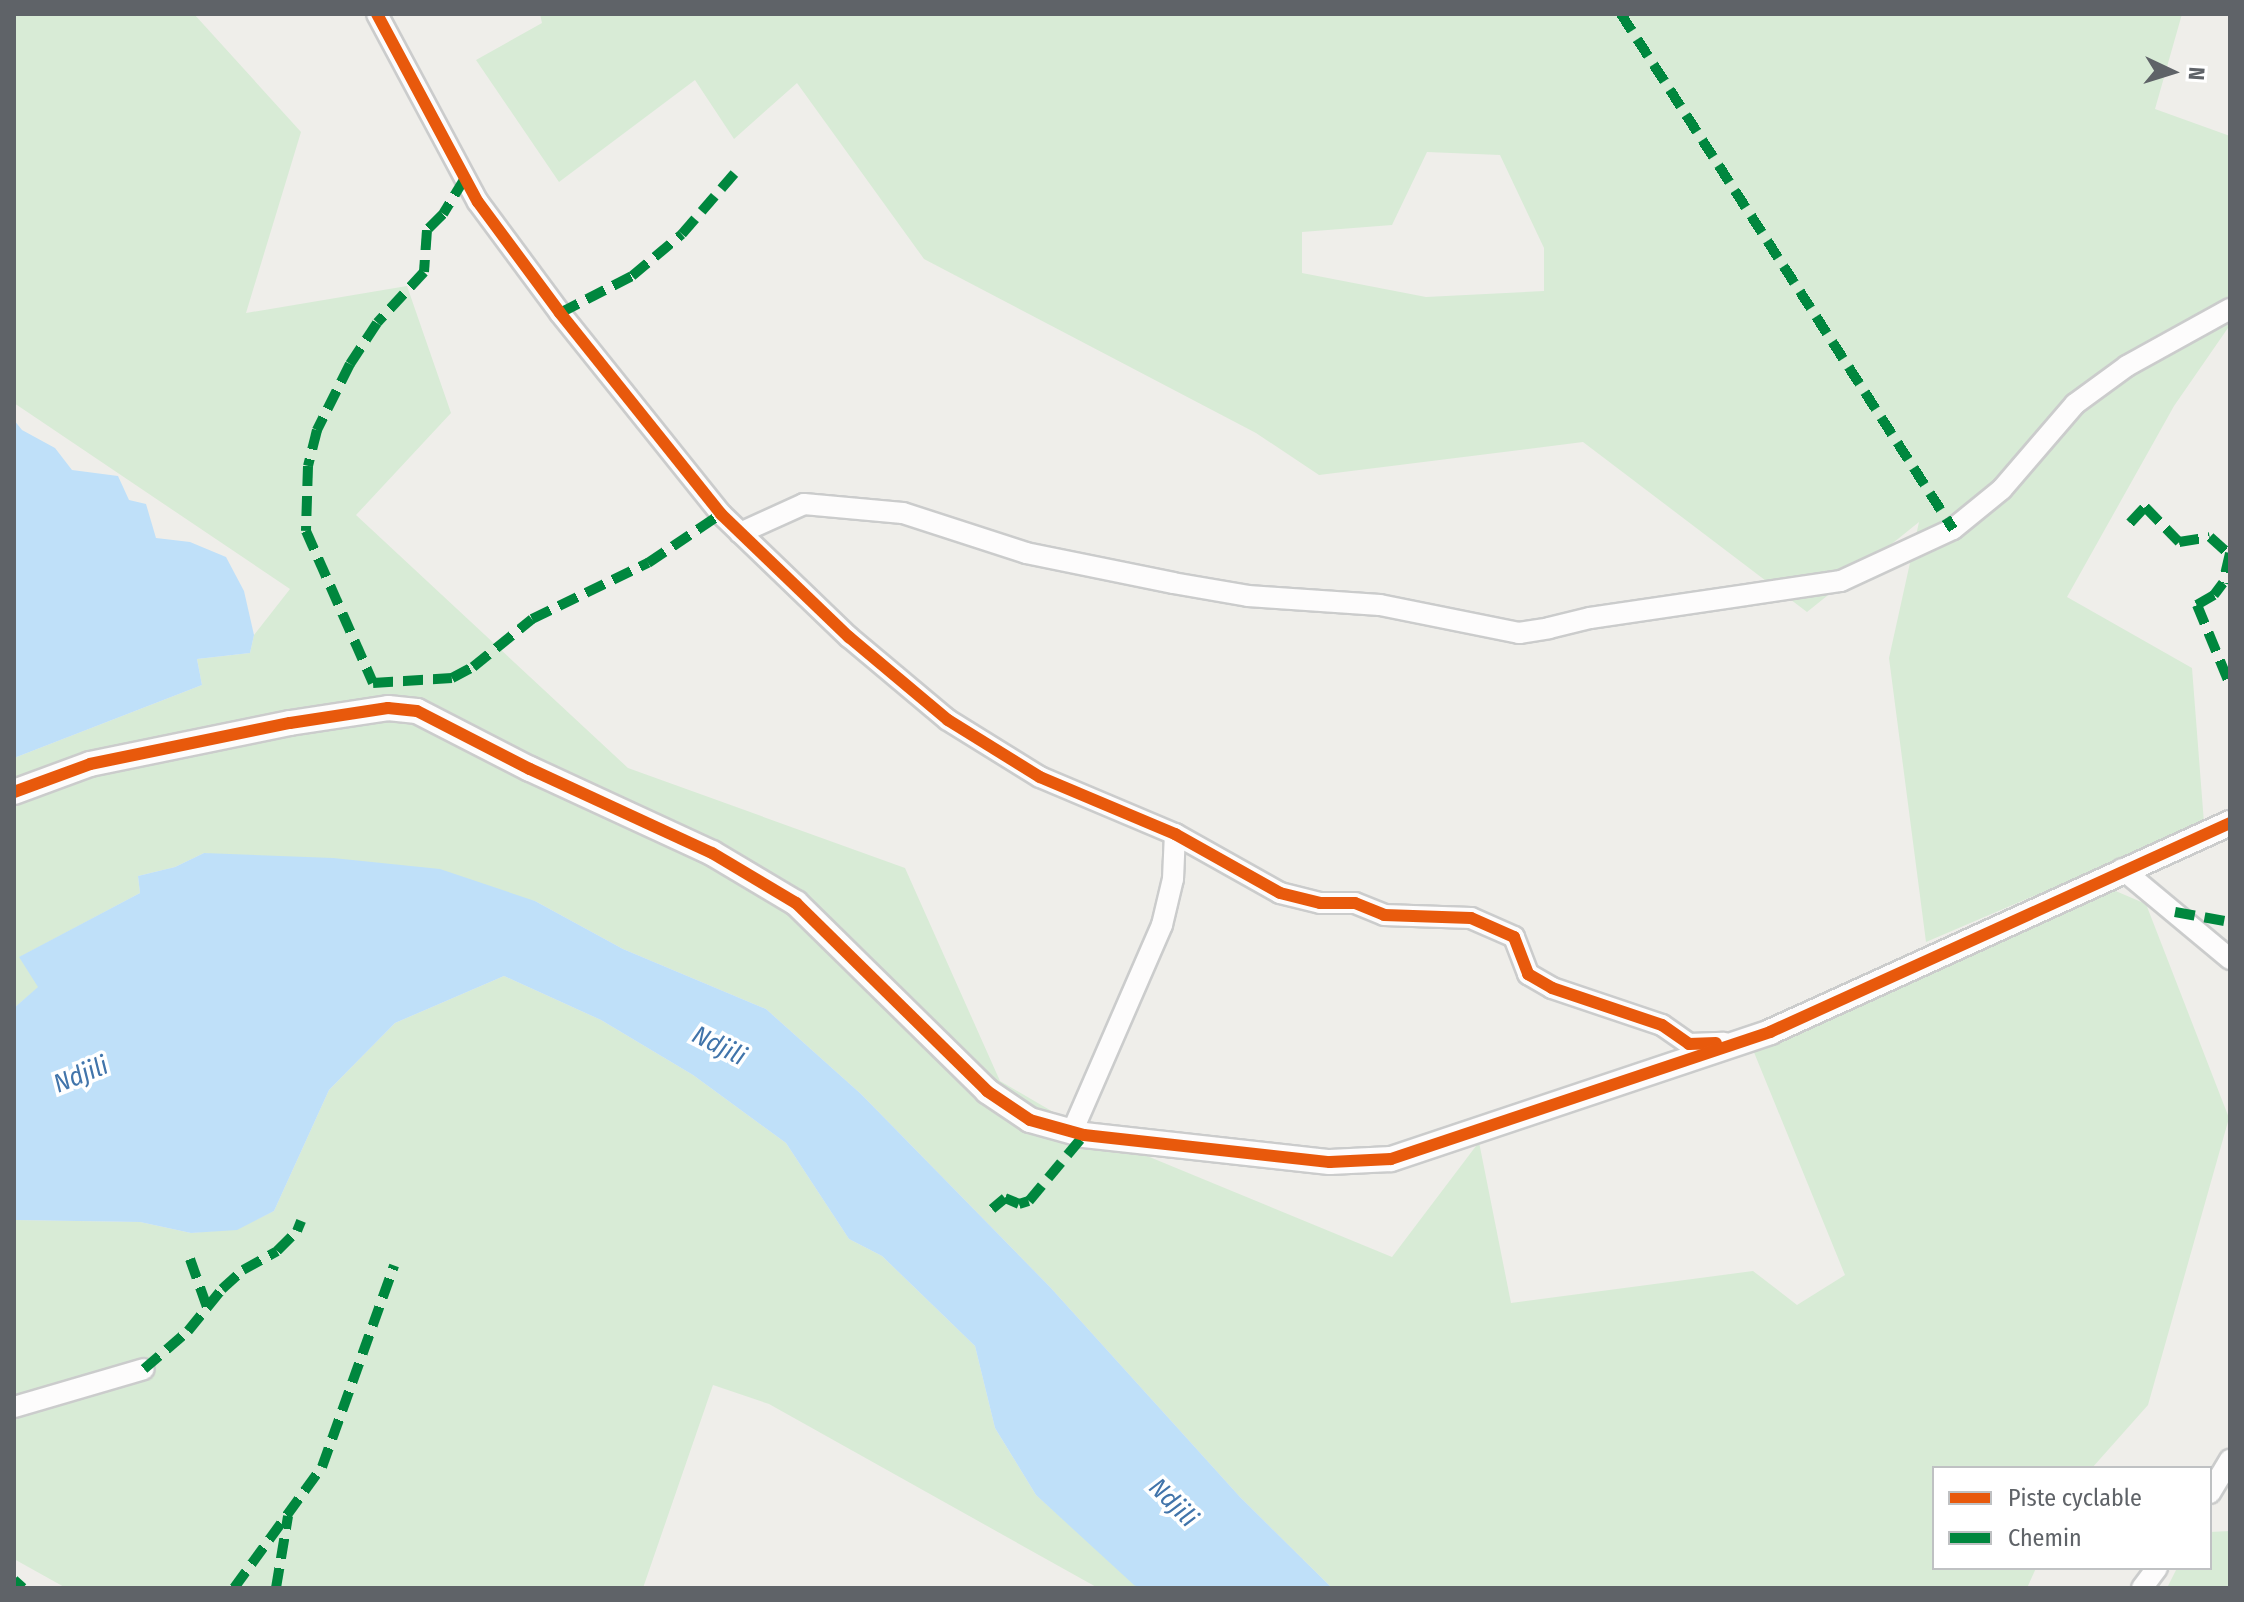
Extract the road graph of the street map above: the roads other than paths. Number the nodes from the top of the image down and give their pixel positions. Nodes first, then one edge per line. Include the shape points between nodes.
1 (377, 14) edge
2 (2230, 309) edge
3 (740, 533) junction
4 (14, 792) edge
5 (2230, 823) edge
6 (1175, 834) junction
7 (2122, 869) junction
8 (2230, 959) edge
9 (1770, 1032) junction
10 (1072, 1132) junction
11 (144, 1369) dead end
12 (14, 1407) edge
13 (2230, 1460) edge
14 (2212, 1490) edge
15 (2156, 1570) edge
16 (2142, 1588) edge

1 - 3 street via 478,202 560,313
2 - 3 street via 2127,366 2075,404 2002,489 1953,529 1841,581 1519,633 1380,605 1248,596 1173,583 1026,553 903,513 804,504
3 - 6 street via 849,637 948,720 1040,777
4 - 10 street via 90,764 290,723 388,708 417,711 712,853 796,903 1004,1105 1030,1120
5 - 7 street
6 - 9 street via 1280,893 1320,903 1355,903 1384,915 1471,918 1514,937 1528,974 1552,988 1662,1025 1689,1044 1726,1043
6 - 10 street via 1173,879 1162,925
7 - 8 street
7 - 9 street
9 - 10 street via 1391,1159 1330,1162
11 - 12 street
13 - 14 street
15 - 16 street

